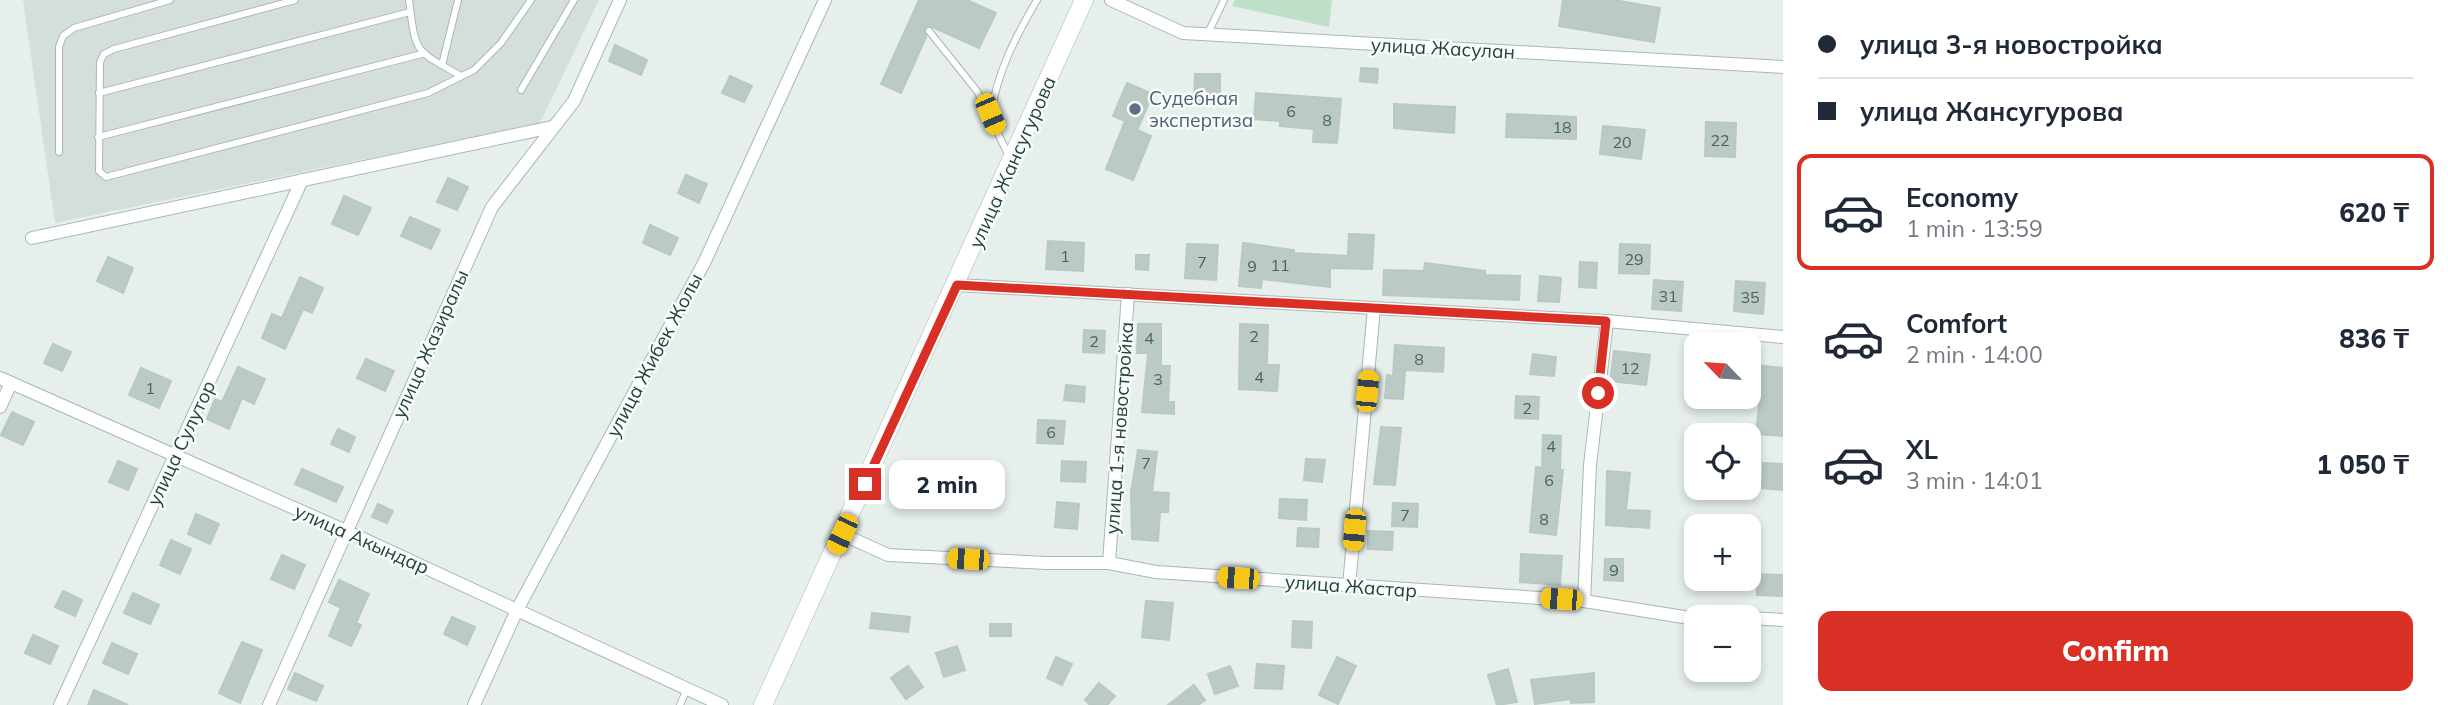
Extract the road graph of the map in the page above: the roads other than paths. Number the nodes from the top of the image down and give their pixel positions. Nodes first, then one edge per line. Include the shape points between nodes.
1 (170, 0) edge
2 (295, 0) edge
3 (409, 0) edge
4 (458, 0) edge
5 (531, 0) edge
6 (574, 0) edge
7 (620, 0) edge
8 (825, 0) edge
9 (1037, 0) edge
10 (1084, 0) edge
11 (1111, 0) edge
12 (1224, 0) edge
13 (410, 12) junction
14 (929, 31) dead end
15 (1208, 35) junction
16 (422, 54) junction
17 (442, 65) junction
18 (1783, 67) edge
19 (461, 76) junction
20 (522, 90) dead end
21 (99, 93) junction
22 (990, 114) junction
23 (552, 127) junction
24 (98, 137) junction
25 (60, 152) dead end
26 (1011, 161) junction
27 (302, 180) junction
28 (32, 238) dead end
29 (957, 285) junction
30 (1128, 294) junction
31 (1374, 308) junction
32 (1606, 321) junction
33 (1783, 337) edge
34 (5, 380) edge
35 (0, 407) edge
36 (176, 456) junction
37 (346, 531) junction
38 (842, 534) junction
39 (1109, 563) junction
40 (1349, 586) junction
41 (1584, 601) junction
42 (517, 610) junction
43 (1684, 617) edge
44 (1761, 619) edge
45 (1783, 620) edge
46 (687, 689) junction
47 (61, 705) edge
48 (269, 705) edge
49 (474, 705) edge
50 (680, 705) edge
51 (722, 705) edge
52 (763, 705) edge

1 - 25 lane via 74,28 63,36 59,47
2 - 21 lane via 114,49 100,62
3 - 13 lane
4 - 17 lane
5 - 19 lane via 502,43
6 - 20 lane
7 - 23 street, улица Жазиралы via 574,101
8 - 42 street, улица Жибек Жолы via 704,263
9 - 22 lane via 1006,58
10 - 26 main road, улица Жансугурова
11 - 15 street, улица Жасулан via 1183,33
12 - 15 lane
13 - 16 lane via 414,40
13 - 21 lane
14 - 22 lane
15 - 18 street, улица Жасулан
16 - 17 lane
16 - 24 lane
17 - 19 lane
19 - 24 lane via 428,93 106,177 99,171
21 - 24 lane
22 - 26 lane
23 - 27 street
23 - 37 street, улица Жазиралы via 492,207
26 - 29 main road, улица Жансугурова
27 - 28 street
27 - 36 street, улица Сулутор
29 - 30 street
29 - 38 main road, улица Жансугурова
30 - 31 street
30 - 39 street, улица 1-я новостройка
31 - 32 street
31 - 40 street
32 - 33 street
32 - 41 street via 1590,465
34 - 35 street
34 - 36 street, улица Акындар
36 - 37 street, улица Акындар
36 - 47 street, улица Сулутор
37 - 42 street, улица Акындар
37 - 48 street, улица Жазиралы
38 - 39 street, улица Жастар via 888,555
38 - 52 main road, улица Жансугурова
39 - 40 street, улица Жастар via 1156,572
40 - 41 street, улица Жастар
41 - 43 street, улица Жастар
42 - 46 street, улица Акындар
42 - 49 street, улица Жибек Жолы
44 - 45 street
46 - 50 lane
46 - 51 street, улица Акындар

